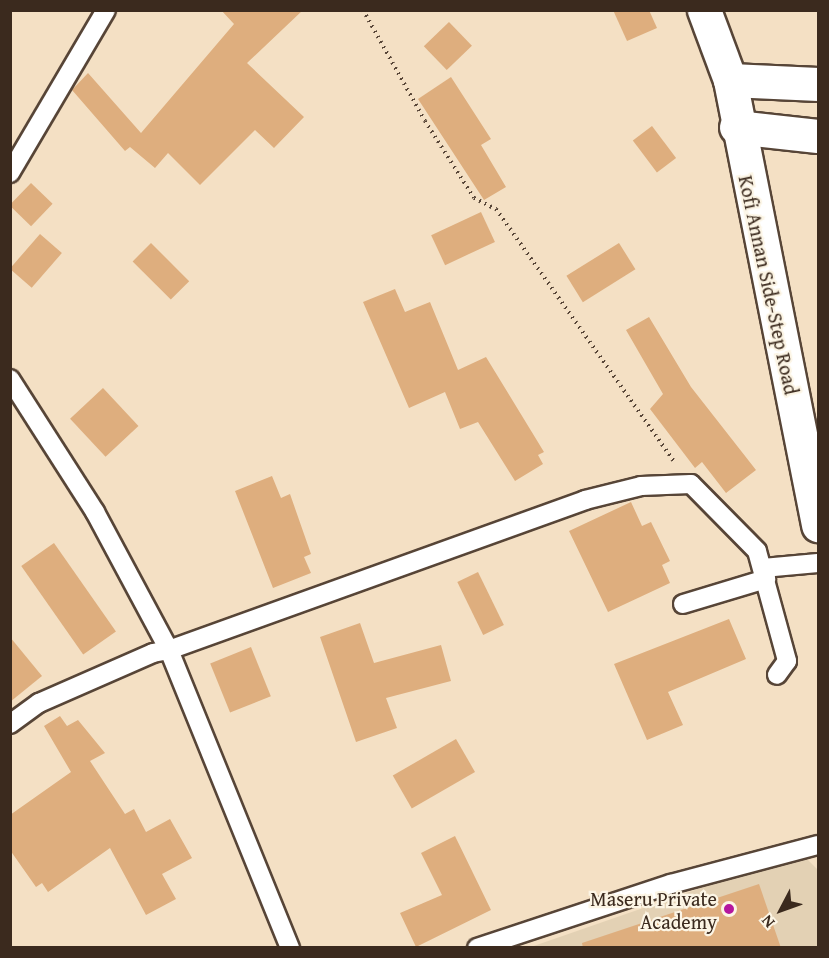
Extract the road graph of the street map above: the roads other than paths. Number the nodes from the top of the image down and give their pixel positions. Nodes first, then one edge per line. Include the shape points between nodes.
1 (106, 10) edge
2 (704, 10) edge
3 (730, 81) junction
4 (819, 84) edge
5 (736, 127) junction
6 (819, 136) edge
7 (10, 173) edge
8 (10, 379) edge
9 (819, 525) edge
10 (819, 563) edge
11 (764, 574) junction
12 (683, 604) dead end
13 (169, 650) junction
14 (777, 675) dead end
15 (10, 724) edge
16 (819, 845) edge
17 (290, 948) edge
18 (477, 948) edge

1 - 7 lane
2 - 3 street, Kofi Annan Side-Step Road
3 - 4 street
3 - 5 street, Kofi Annan Side-Step Road
5 - 6 street
5 - 9 street, Kofi Annan Side-Step Road
8 - 13 lane via 95,512
10 - 11 lane
11 - 12 lane
11 - 13 lane via 757,551 691,484 641,486 585,500
11 - 14 lane via 787,661
13 - 15 lane via 153,653 39,703
13 - 17 lane
16 - 18 lane via 671,884

